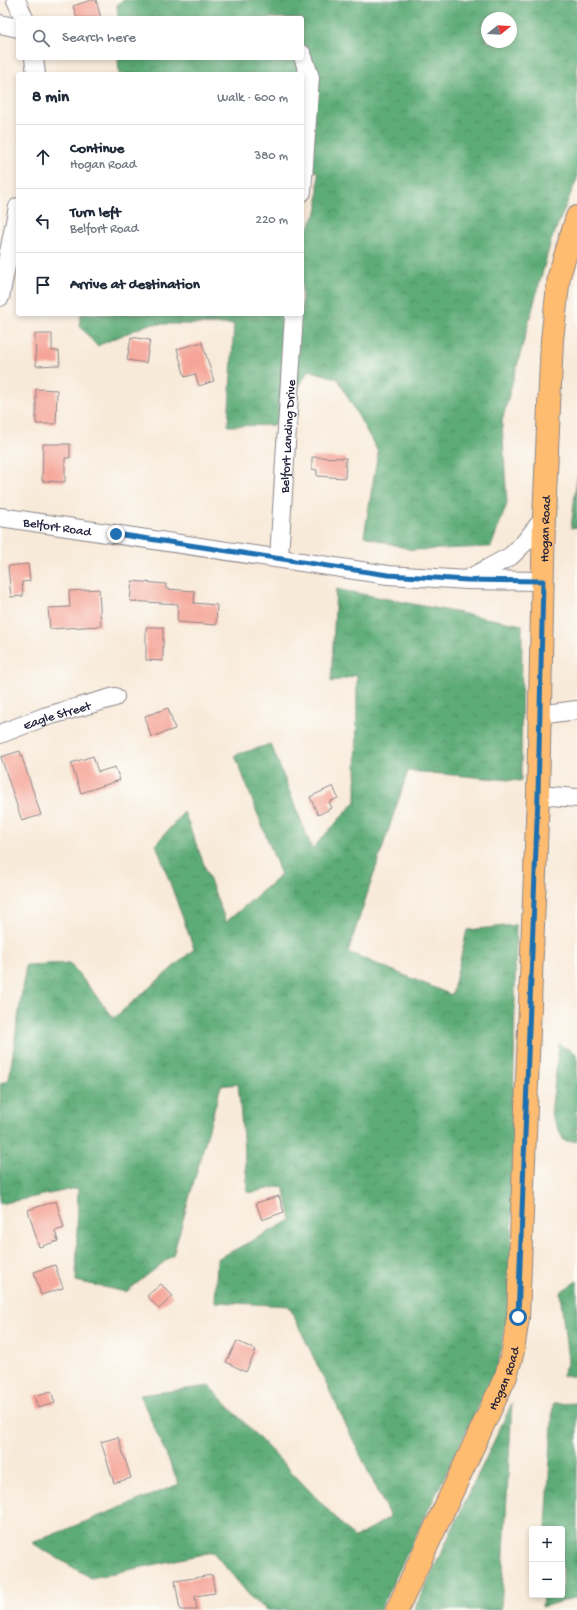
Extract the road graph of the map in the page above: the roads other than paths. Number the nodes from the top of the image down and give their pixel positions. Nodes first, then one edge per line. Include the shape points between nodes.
1 (16, 0) edge
2 (23, 16) edge
3 (0, 24) edge
4 (16, 28) edge
5 (34, 60) edge
6 (304, 60) edge
7 (36, 72) edge
8 (304, 163) edge
9 (16, 215) edge
10 (577, 217) edge
11 (2, 272) edge
12 (0, 297) edge
13 (294, 316) edge
14 (0, 516) edge
15 (544, 518) junction
16 (279, 558) junction
17 (467, 580) junction
18 (543, 581) junction
19 (115, 697) dead end
20 (577, 710) edge
21 (539, 715) junction
22 (0, 734) edge
23 (538, 795) junction
24 (577, 798) edge
25 (397, 1610) edge

1 - 2 street
3 - 4 street
5 - 7 street
6 - 8 street via 310,76
9 - 11 street
10 - 15 main road, Hogan Road via 559,276 552,340
11 - 12 street
13 - 16 street, Belfort Landing Drive
14 - 16 street, Belfort Road
15 - 17 street via 511,556
15 - 18 main road, Hogan Road
16 - 17 street, Belfort Road via 388,575
17 - 18 street, Belfort Road
18 - 21 main road, Hogan Road
19 - 22 street, Eagle Street via 44,717
20 - 21 street
21 - 23 main road, Hogan Road
23 - 24 street
23 - 25 main road, Hogan Road via 520,1294 513,1351 498,1395

